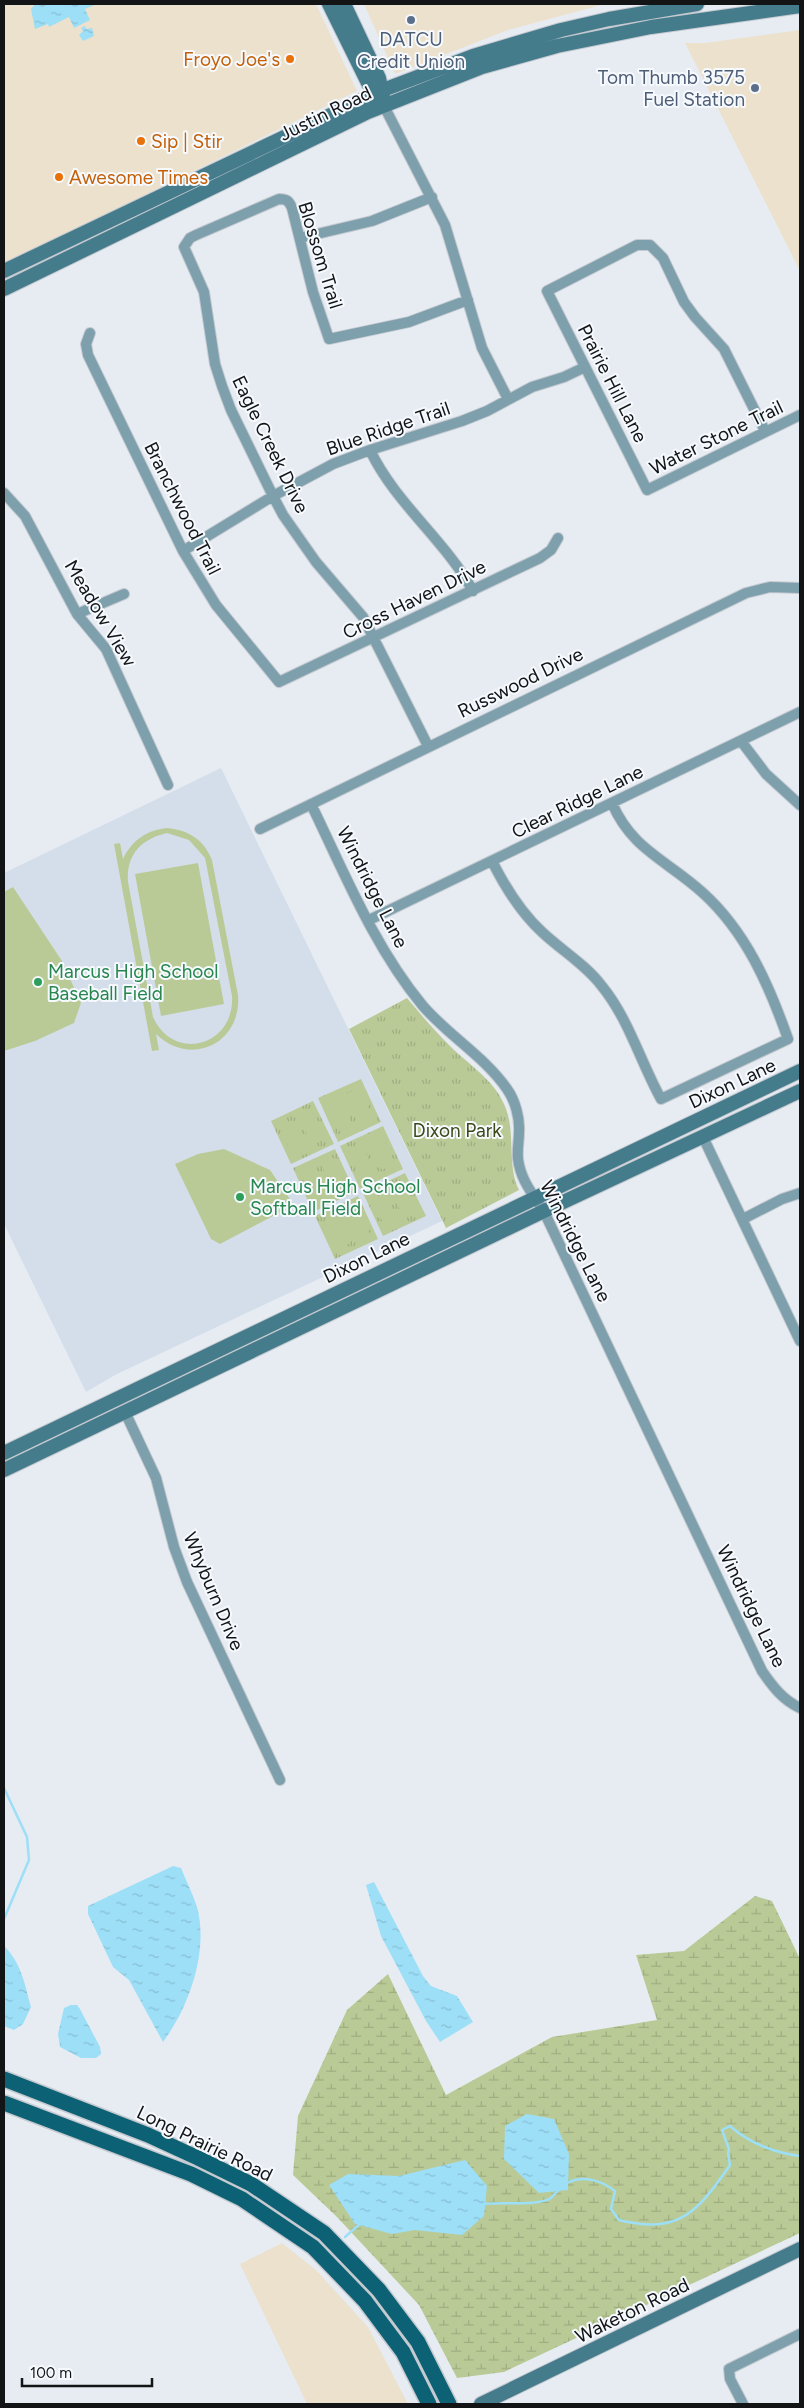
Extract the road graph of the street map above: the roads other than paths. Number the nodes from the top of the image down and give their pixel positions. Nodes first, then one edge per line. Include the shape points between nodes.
1 (329, 4) edge
2 (344, 4) edge
3 (697, 4) edge
4 (800, 6) edge
5 (593, 23) junction
6 (596, 37) junction
7 (379, 92) junction
8 (384, 106) junction
9 (432, 197) junction
10 (300, 238) junction
11 (186, 243) joint
12 (4, 271) edge
13 (4, 289) edge
14 (468, 300) junction
15 (90, 333) dead end
16 (585, 367) junction
17 (508, 399) junction
18 (800, 414) edge
19 (765, 431) junction
20 (370, 450) junction
21 (648, 490) joint
22 (4, 493) edge
23 (273, 496) junction
24 (558, 538) dead end
25 (183, 551) junction
26 (800, 588) edge
27 (473, 591) junction
28 (124, 594) dead end
29 (77, 614) junction
30 (375, 638) junction
31 (279, 682) joint
32 (800, 712) edge
33 (741, 741) junction
34 (428, 746) junction
35 (168, 785) dead end
36 (612, 803) junction
37 (311, 804) junction
38 (800, 805) edge
39 (260, 829) dead end
40 (492, 861) junction
41 (369, 920) junction
42 (800, 1071) edge
43 (800, 1091) edge
44 (702, 1137) junction
45 (800, 1193) edge
46 (533, 1198) junction
47 (544, 1211) junction
48 (742, 1219) junction
49 (800, 1341) edge
50 (125, 1412) junction
51 (4, 1453) edge
52 (4, 1470) edge
53 (800, 1708) edge
54 (280, 1780) dead end
55 (4, 2079) edge
56 (23, 2086) junction
57 (9, 2105) edge
58 (800, 2249) edge
59 (800, 2334) edge
60 (429, 2404) edge
61 (449, 2404) edge
62 (481, 2404) edge
63 (743, 2404) edge

1 - 7 main road
2 - 7 main road
3 - 5 main road, Justin Road
4 - 6 main road, Justin Road
5 - 6 main road
5 - 7 main road, Justin Road via 517,42
6 - 8 main road, Justin Road via 482,67
7 - 8 main road
7 - 12 main road, Justin Road
8 - 9 street
8 - 13 main road, Justin Road
9 - 10 street via 372,221
9 - 14 street via 445,225
10 - 11 street, Blossom Trail via 289,202 279,199 196,235
10 - 14 street, Blossom Trail via 312,292 329,339 416,320
11 - 23 street, Eagle Creek Drive via 186,255 204,292 213,356 222,386
14 - 17 street via 482,348
15 - 25 street, Branchwood Trail via 86,344 88,355
16 - 17 street, Blue Ridge Trail
16 - 19 street, Prairie Hill Lane via 547,291 637,245 650,245 663,258 684,302 724,349
16 - 21 street, Prairie Hill Lane
17 - 20 street, Blue Ridge Trail via 462,421
18 - 19 street, Water Stone Trail
19 - 21 street, Water Stone Trail
20 - 23 street, Blue Ridge Trail via 333,464
20 - 27 street via 393,488 455,562
22 - 29 street, Meadow View via 25,516
23 - 25 street, Blue Ridge Trail
23 - 30 street, Eagle Creek Drive via 310,554 351,601
24 - 27 street, Cross Haven Drive via 551,550 540,558
25 - 31 street, Branchwood Trail via 216,605
26 - 34 street, Russwood Drive via 770,587 746,592
27 - 30 street, Cross Haven Drive
28 - 29 street
29 - 35 street, Meadow View via 106,649
30 - 31 street, Cross Haven Drive
30 - 34 street, Eagle Creek Drive
32 - 33 street, Clear Ridge Lane
33 - 36 street, Clear Ridge Lane
33 - 38 street via 766,774
34 - 37 street, Russwood Drive
36 - 40 street, Clear Ridge Lane
36 - 40 street via 629,835 704,893 736,931 762,972 788,1040 661,1099 615,1002 582,966 526,916
37 - 39 street, Russwood Drive
37 - 41 street, Windridge Lane
40 - 41 street, Clear Ridge Lane
41 - 46 street, Windridge Lane via 382,946 424,1007 508,1090 520,1130 518,1159
42 - 46 main road, Dixon Lane
43 - 44 main road, Dixon Lane
44 - 47 main road, Dixon Lane
44 - 48 street
45 - 48 street
46 - 47 street, Windridge Lane
46 - 51 main road, Dixon Lane
47 - 50 main road, Dixon Lane
47 - 53 street, Windridge Lane via 762,1671 775,1690
48 - 49 street
50 - 52 main road, Dixon Lane
50 - 54 street, Whyburn Drive via 156,1478 174,1547 188,1582
55 - 56 main road, Long Prairie Road
56 - 57 main road
56 - 61 main road, Long Prairie Road via 198,2158 251,2184 324,2233 378,2290 418,2342
57 - 60 main road, Long Prairie Road via 191,2174 242,2199 313,2247 365,2301 403,2352
58 - 62 main road, Waketon Road
59 - 63 street via 729,2369 730,2379

